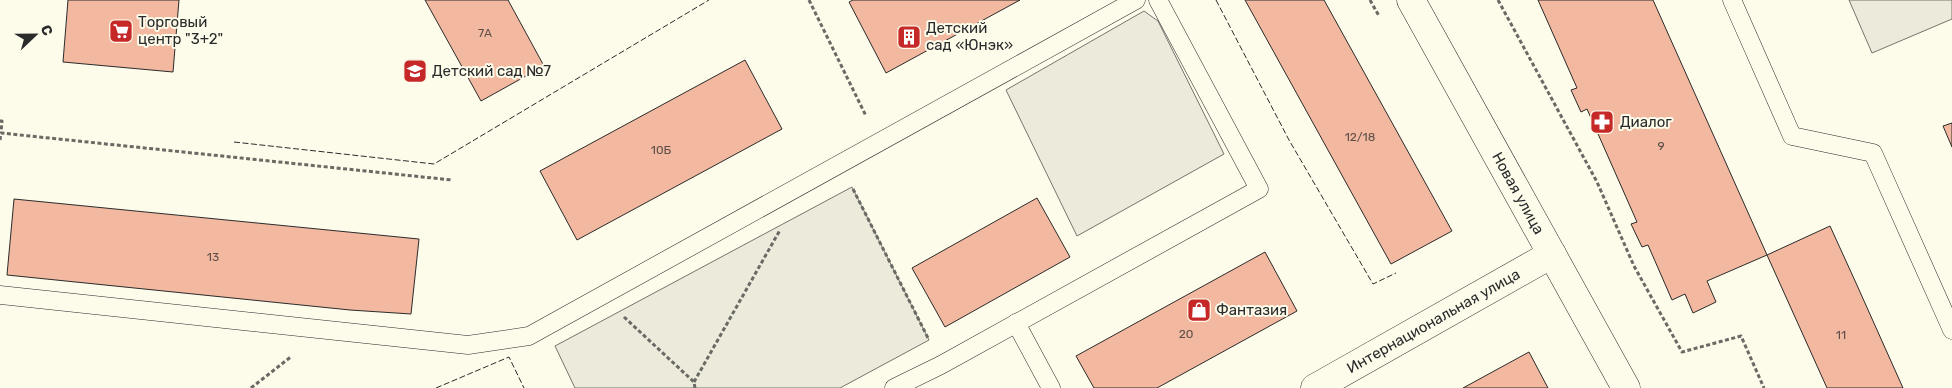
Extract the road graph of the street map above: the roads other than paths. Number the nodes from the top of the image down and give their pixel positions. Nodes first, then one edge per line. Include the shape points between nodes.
1 (1136, 0) edge
2 (1158, 0) edge
3 (1411, 0) edge
4 (1732, 0) edge
5 (1552, 254) junction
6 (0, 294) edge
7 (1947, 306) edge
8 (1016, 323) junction
9 (1952, 330) edge
10 (894, 388) edge
11 (1051, 388) edge
12 (1315, 388) edge
13 (1626, 388) edge

1 - 6 lane via 529,336 468,345
2 - 8 lane via 1259,189
3 - 5 street, Новая улица
4 - 7 lane via 1792,136 1873,153
5 - 12 street, Интернациональная улица
5 - 13 street, Новая улица
7 - 9 lane
8 - 10 lane
8 - 11 lane

